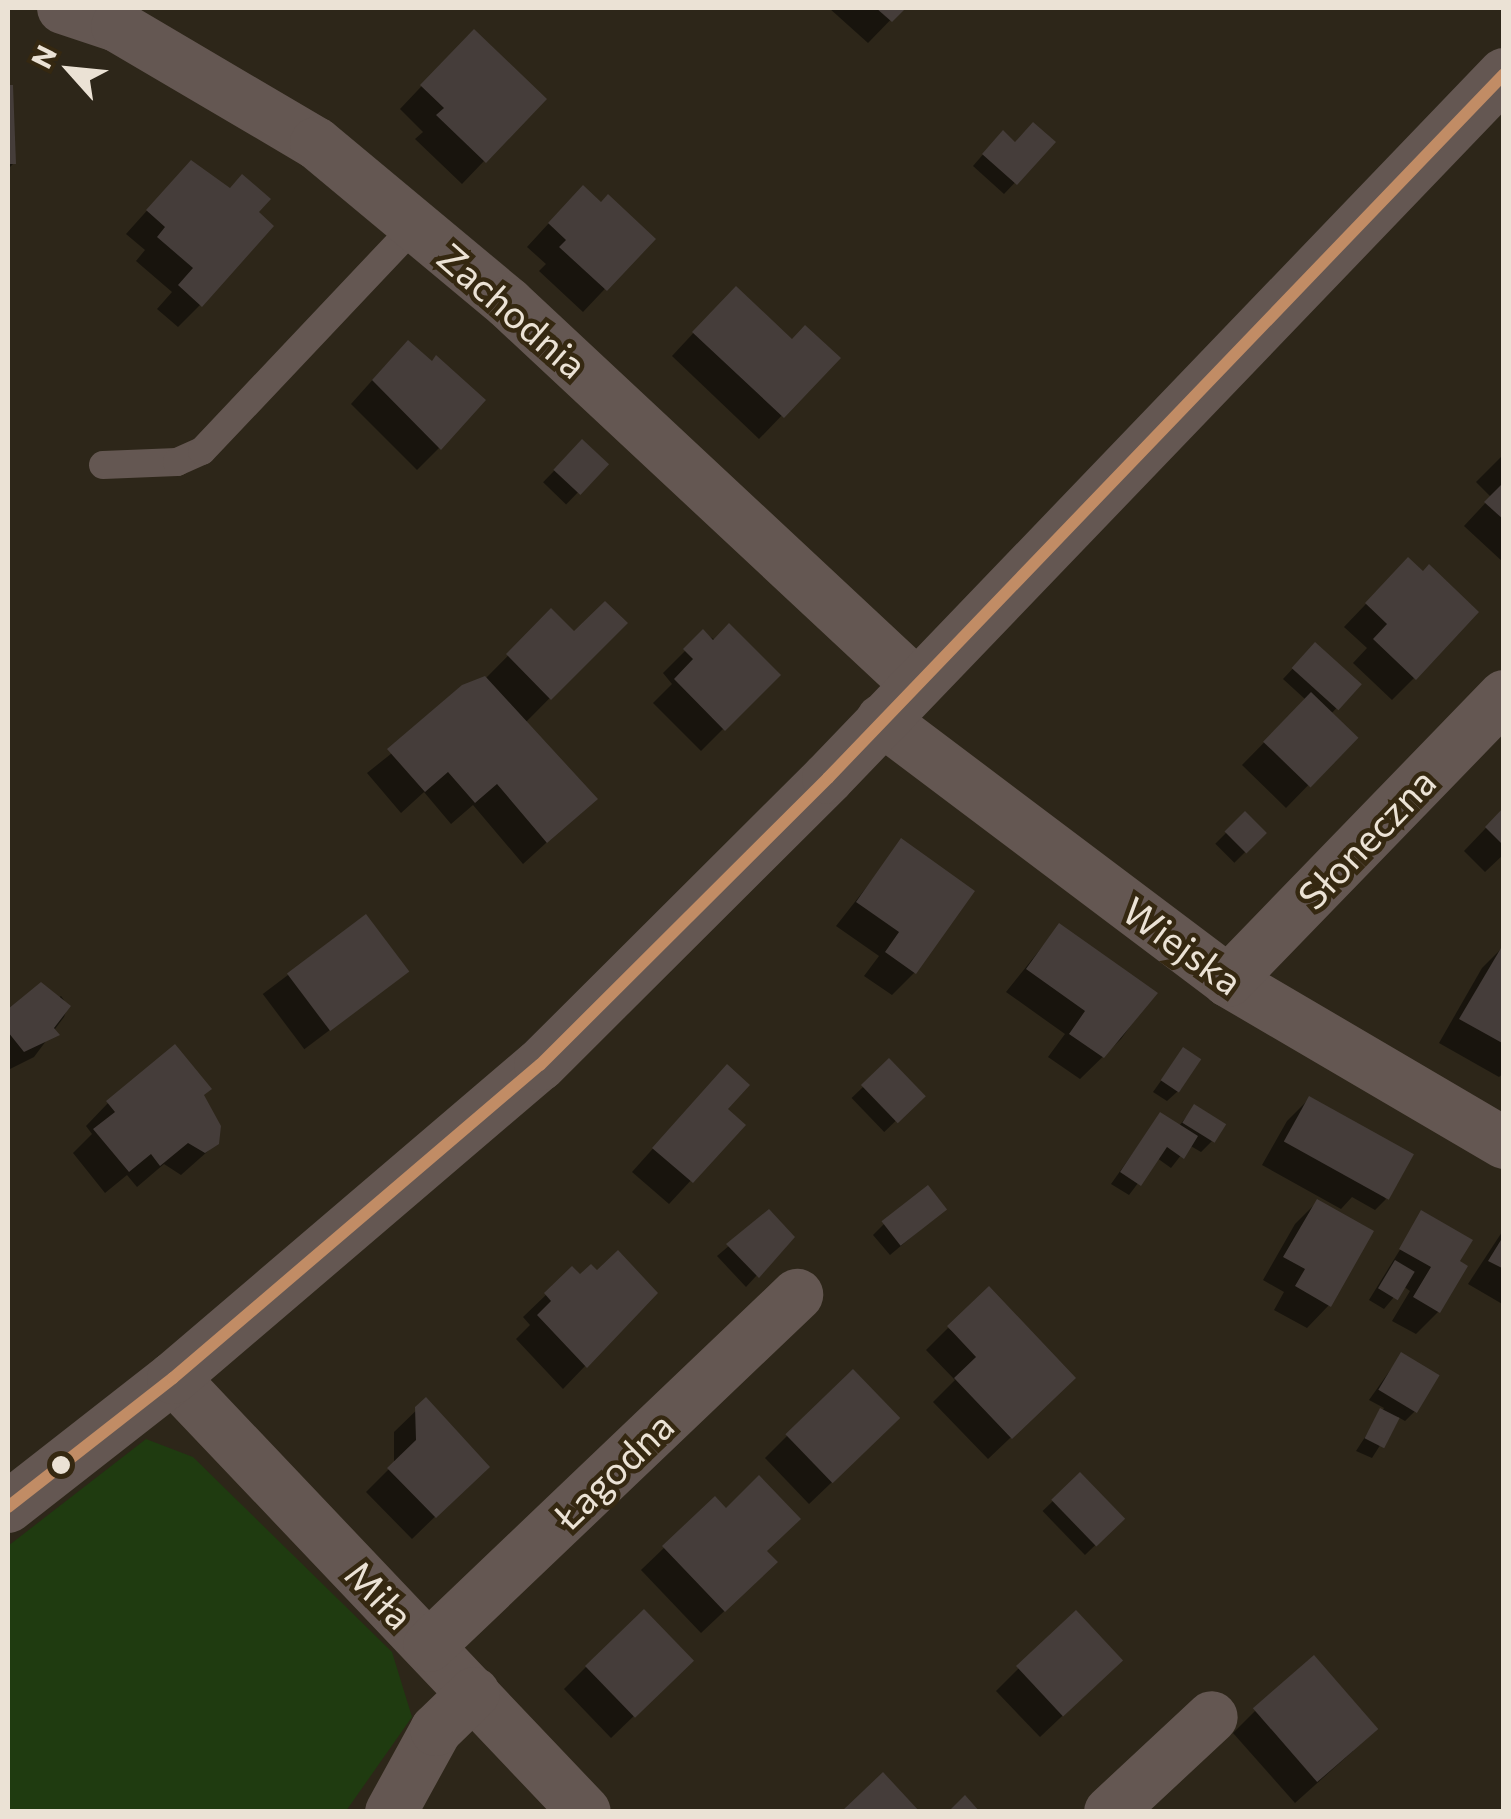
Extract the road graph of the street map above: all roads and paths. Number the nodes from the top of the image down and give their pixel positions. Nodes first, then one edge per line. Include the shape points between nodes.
1 (63, 8) edge
2 (121, 17) edge
3 (1504, 74) edge
4 (416, 225) junction
5 (103, 465) dead end
6 (1504, 696) edge
7 (898, 701) junction
8 (1228, 981) junction
9 (1504, 1143) edge
10 (797, 1294) dead end
11 (173, 1378) junction
12 (8, 1507) edge
13 (429, 1646) junction
14 (474, 1692) junction
15 (1212, 1717) dead end
16 (391, 1812) edge
17 (586, 1812) edge
18 (1110, 1812) edge

1 - 2 street, Zachodnia
2 - 4 street, Zachodnia via 316,143
3 - 7 street
4 - 5 lane via 202,451 177,462
4 - 7 street, Zachodnia via 600,386
6 - 8 street, Słoneczna
7 - 8 street, Wiejska
7 - 11 street via 540,1065
8 - 9 street, Wiejska
10 - 13 street, Łagodna
11 - 12 street
11 - 13 street, Miła
13 - 14 street, Miła
14 - 16 street via 436,1730
14 - 17 street, Miła
15 - 18 street

